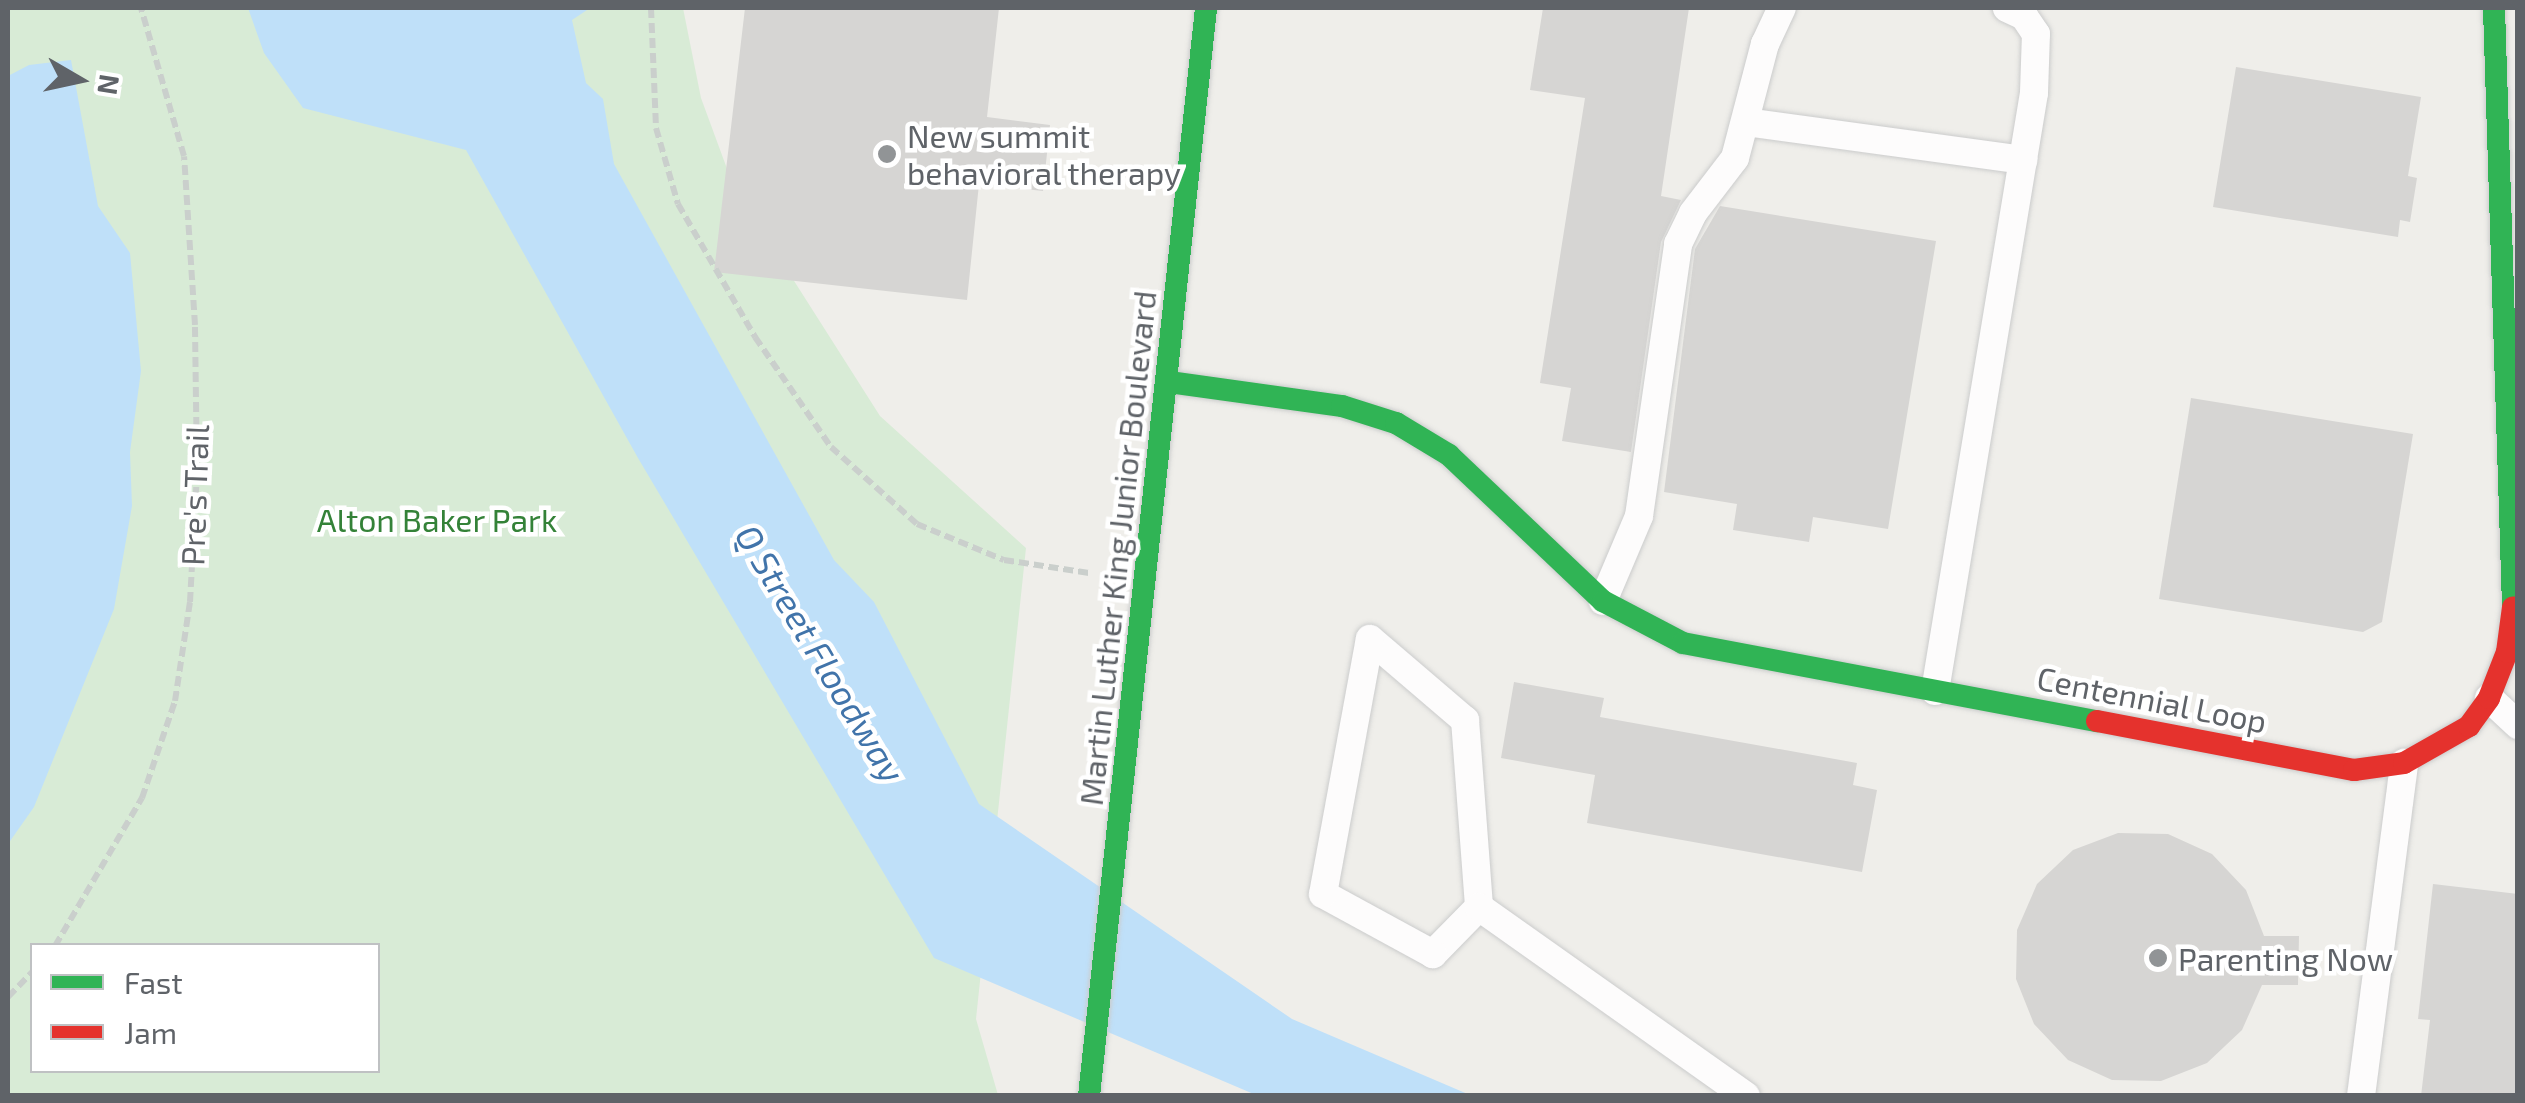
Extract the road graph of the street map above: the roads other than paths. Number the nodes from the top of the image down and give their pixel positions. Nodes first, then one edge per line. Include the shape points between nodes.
1 (1206, 8) edge
2 (1782, 8) edge
3 (2007, 8) edge
4 (2494, 8) edge
5 (1746, 122) junction
6 (2023, 160) junction
7 (1170, 382) junction
8 (2515, 521) edge
9 (1603, 602) junction
10 (1934, 691) junction
11 (2489, 698) junction
12 (2518, 726) edge
13 (2404, 763) junction
14 (1479, 907) junction
15 (1089, 1096) edge
16 (1746, 1096) edge
17 (2361, 1096) edge

1 - 7 street, Martin Luther King Junior Boulevard
2 - 5 lane via 1765,44
3 - 6 lane via 2024,16 2036,34
4 - 8 street, Centennial Loop
5 - 6 lane
5 - 9 lane via 1735,158 1678,244 1639,516
6 - 10 lane
7 - 9 street, Centennial Loop via 1342,406 1396,422 1449,454
7 - 15 street, Martin Luther King Junior Boulevard
8 - 11 street, Centennial Loop via 2508,652
9 - 10 street, Centennial Loop via 1683,643
10 - 13 street, Centennial Loop via 2354,770
11 - 12 lane
11 - 13 street, Centennial Loop via 2469,726
13 - 17 lane
14 - 14 lane via 1465,720 1370,638 1323,894 1433,954
14 - 16 lane

